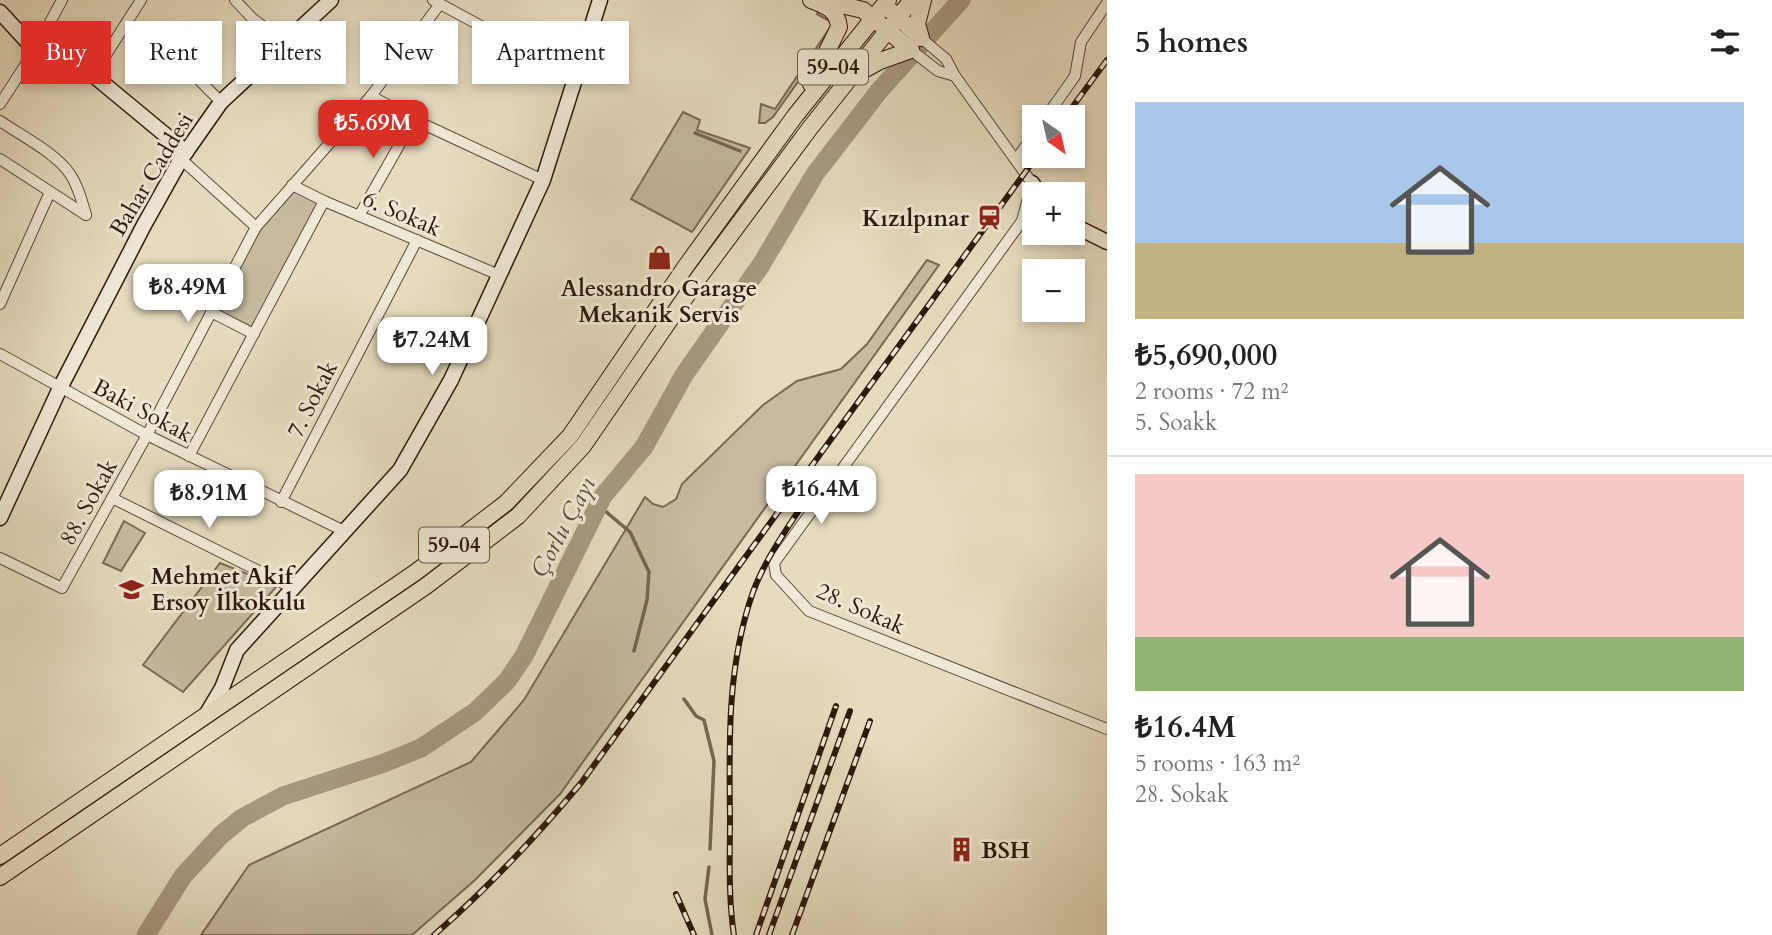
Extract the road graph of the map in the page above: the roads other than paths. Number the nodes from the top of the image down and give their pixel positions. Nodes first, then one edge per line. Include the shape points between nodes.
1 (62, 0) edge
2 (141, 0) edge
3 (235, 0) edge
4 (331, 0) edge
5 (600, 0) edge
6 (811, 0) edge
7 (818, 0) edge
8 (912, 0) edge
9 (923, 0) edge
10 (436, 2) edge
11 (883, 2) edge
12 (1107, 3) edge
13 (0, 12) edge
14 (898, 17) junction
15 (872, 19) junction
16 (51, 21) edge
17 (128, 21) edge
18 (256, 21) edge
19 (308, 21) edge
20 (472, 21) edge
21 (593, 21) edge
22 (125, 26) edge
23 (886, 31) junction
24 (21, 34) edge
25 (916, 44) junction
26 (111, 47) edge
27 (21, 72) edge
28 (955, 76) junction
29 (850, 77) junction
30 (103, 84) edge
31 (203, 84) edge
32 (240, 84) edge
33 (573, 84) edge
34 (371, 96) junction
35 (221, 102) junction
36 (0, 104) edge
37 (1054, 105) edge
38 (795, 116) junction
39 (414, 119) junction
40 (0, 121) edge
41 (1022, 151) edge
42 (183, 155) junction
43 (0, 159) edge
44 (1016, 160) junction
45 (543, 180) junction
46 (1032, 182) edge
47 (292, 185) junction
48 (50, 192) junction
49 (324, 201) junction
50 (359, 216) junction
51 (1022, 221) edge
52 (256, 227) junction
53 (1085, 231) edge
54 (417, 240) junction
55 (1107, 242) edge
56 (499, 275) junction
57 (0, 304) edge
58 (211, 312) junction
59 (254, 334) junction
60 (0, 354) edge
61 (60, 388) junction
62 (147, 435) junction
63 (189, 456) junction
64 (112, 498) junction
65 (281, 502) junction
66 (0, 517) edge
67 (346, 532) junction
68 (0, 558) edge
69 (293, 588) junction
70 (206, 715) junction
71 (1107, 729) edge
72 (0, 856) edge
73 (0, 877) edge

1 - 16 street
2 - 17 street
3 - 18 street
4 - 19 street, Bahar Caddesi
5 - 21 street
6 - 38 main road via 832,10 839,27
7 - 15 main road via 863,10
8 - 14 main road, 59-04 / 59-04
9 - 25 main road
10 - 20 street
10 - 34 street, 88. Sokak
11 - 14 main road
11 - 15 main road, 59-04
12 - 37 street via 1081,42 1075,76
13 - 24 street
14 - 23 main road, 59-04 / 59-04
14 - 25 main road
15 - 23 main road
15 - 38 main road, 59-04
22 - 26 street
23 - 25 main road
23 - 29 main road, 59-04 / 59-04
25 - 28 street via 938,71
25 - 28 street via 946,59
25 - 29 main road
27 - 36 street
28 - 44 street
29 - 73 main road, 59-04 / 59-04 via 700,276 583,446 518,516 426,586
30 - 42 street
31 - 35 street
32 - 35 street, Bahar Caddesi
33 - 45 street
34 - 39 street
34 - 47 street, 88. Sokak
35 - 42 street, Bahar Caddesi
38 - 70 main road, 59-04 via 570,436 537,472 473,531
39 - 45 street
39 - 50 street
40 - 48 street via 70,173 86,215
41 - 44 street
42 - 52 street
42 - 61 street, Bahar Caddesi
43 - 48 street
44 - 46 street
45 - 56 street
47 - 49 street, 6. Sokak
47 - 52 street, 88. Sokak
48 - 57 street
49 - 50 street, 6. Sokak
49 - 59 street
50 - 54 street, 6. Sokak
51 - 71 street, 28. Sokak via 774,563 776,575 809,611
52 - 58 street, 88. Sokak
53 - 55 street
54 - 56 street, 6. Sokak
54 - 65 street, 7. Sokak
56 - 67 street via 451,380 400,470
58 - 59 street
58 - 62 street, 88. Sokak
59 - 63 street
60 - 61 street, Baki Sokak
61 - 62 street, Baki Sokak
61 - 66 street, Bahar Caddesi
62 - 63 street, Baki Sokak
62 - 64 street, 88. Sokak
63 - 65 street, Baki Sokak
64 - 68 street, 88. Sokak via 62,588
64 - 69 street
65 - 67 street, Baki Sokak
67 - 69 street
69 - 70 street via 237,650
70 - 72 main road, 59-04

